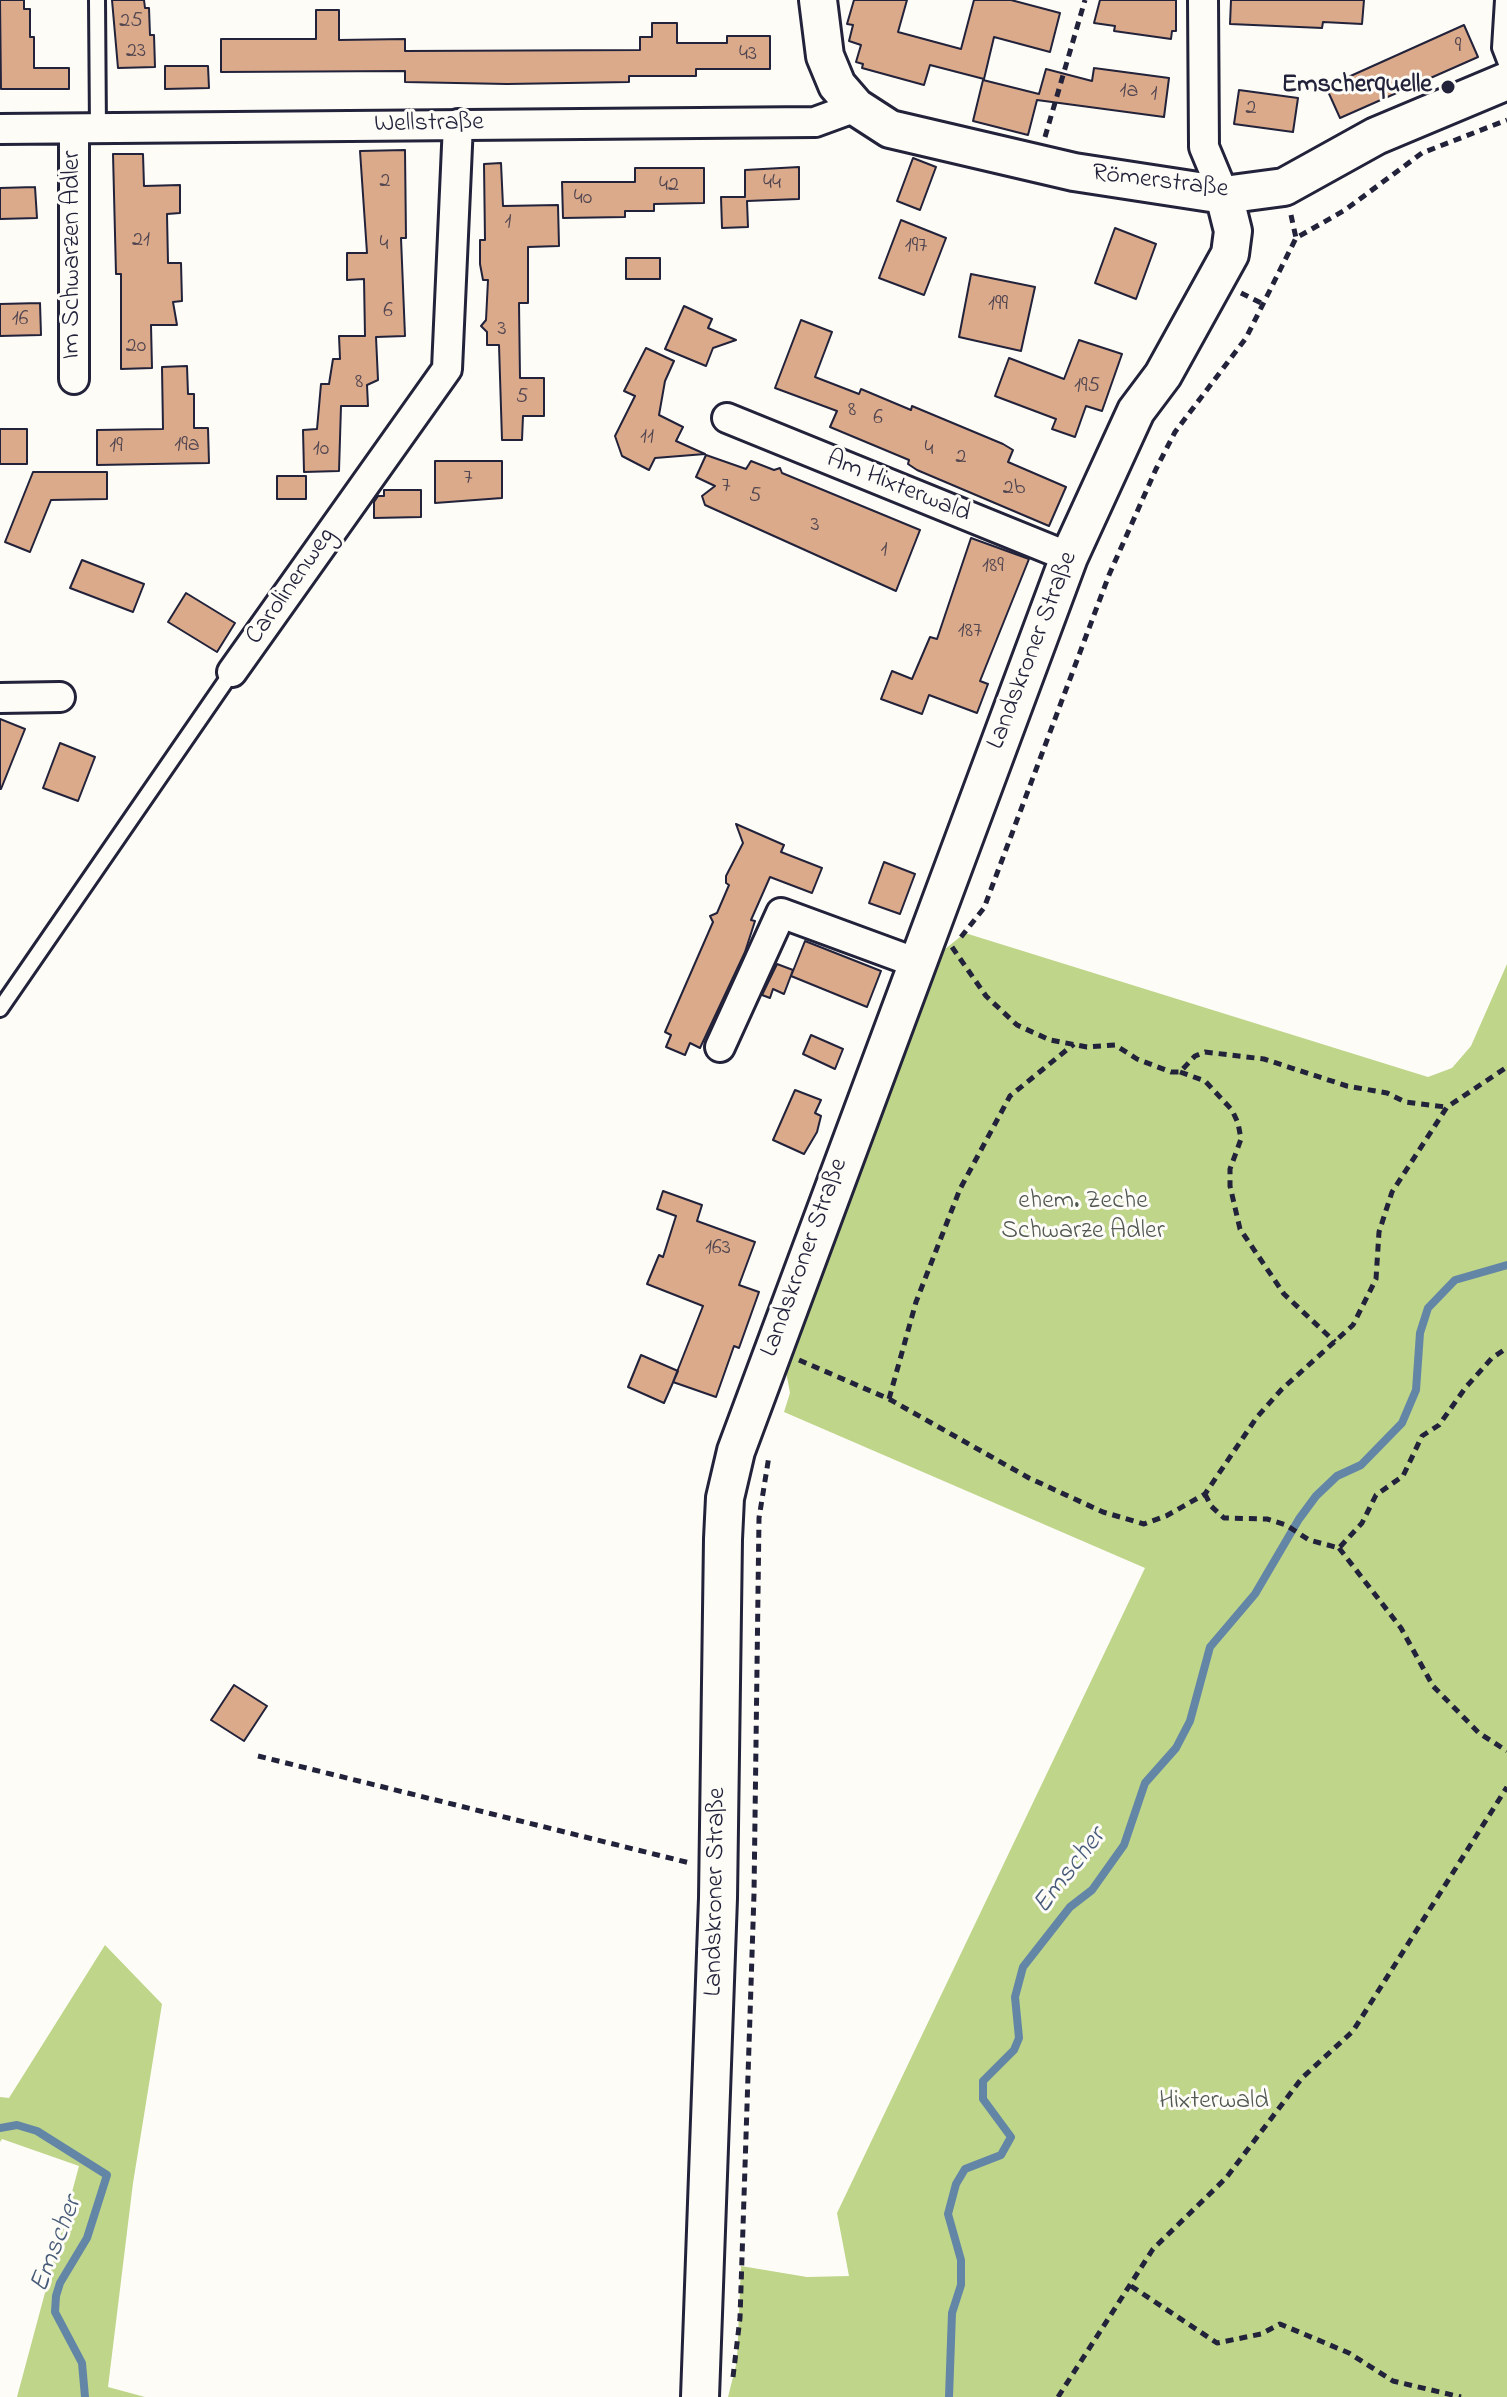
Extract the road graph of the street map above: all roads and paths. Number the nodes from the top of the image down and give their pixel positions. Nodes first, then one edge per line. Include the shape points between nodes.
1 (97, 0) edge
2 (818, 0) edge
3 (1085, 0) edge
4 (1203, 0) edge
5 (1503, 0) edge
6 (1507, 66) edge
7 (1507, 81) edge
8 (856, 107) junction
9 (1507, 120) edge
10 (458, 124) junction
11 (0, 129) edge
12 (86, 130) junction
13 (1038, 164) junction
14 (1224, 195) junction
15 (74, 379) dead end
16 (727, 418) dead end
17 (1069, 557) junction
18 (232, 672) joint
19 (60, 697) dead end
20 (0, 698) edge
21 (949, 945) junction
22 (928, 958) junction
23 (0, 1009) edge
24 (1074, 1044) junction
25 (720, 1047) dead end
26 (1507, 1067) edge
27 (1180, 1072) junction
28 (1447, 1107) junction
29 (1335, 1342) junction
30 (1507, 1348) edge
31 (771, 1353) junction
32 (889, 1399) junction
33 (771, 1447) dead end
34 (1205, 1494) junction
35 (1339, 1548) junction
36 (1507, 1751) edge
37 (258, 1756) dead end
38 (1507, 1787) edge
39 (718, 1870) junction
40 (1131, 2286) junction
41 (715, 2391) edge
42 (1058, 2397) edge
43 (1461, 2397) edge

1 - 12 lane
2 - 8 street via 825,56 837,85
3 - 13 path
4 - 14 street via 1204,147
5 - 6 lane via 1500,48
7 - 14 street, Römerstraße via 1376,136 1284,187
8 - 10 street, Wellstraße via 815,122
8 - 13 street, Römerstraße via 890,129
9 - 21 path via 1422,153 1345,210 1308,227 1288,250 1246,338 1175,432 1156,469 1109,575 984,908
10 - 12 street, Wellstraße
10 - 18 street, Carolinenweg via 447,369
11 - 12 street, Wellstraße
12 - 15 street, Im Schwarzen Adler
13 - 14 street, Römerstraße
14 - 17 street, Landskroner Straße via 1233,231 1230,254 1163,375 1136,411
16 - 17 street, Am Hixterwald
17 - 22 street, Landskroner Straße
18 - 23 lane, Carolinenweg
19 - 20 street
21 - 22 path
21 - 24 path via 986,996 1017,1025
22 - 25 street via 781,913
22 - 31 street, Landskroner Straße
24 - 27 path via 1115,1045 1137,1059
24 - 32 path via 1010,1096 960,1189 916,1302
26 - 28 path
27 - 28 path via 1205,1052 1264,1059 1405,1102
27 - 29 path via 1205,1081 1232,1110 1241,1139 1230,1186 1240,1229 1284,1294
28 - 29 path via 1392,1192 1379,1232 1376,1279 1353,1325
29 - 34 path via 1257,1417
30 - 35 path via 1466,1387 1439,1425 1422,1436 1403,1476 1376,1495 1362,1523
31 - 32 path
31 - 39 street, Landskroner Straße via 749,1409 725,1498
32 - 34 path via 1029,1478 1103,1512 1144,1524
33 - 41 path via 759,1518 740,2318 737,2361
34 - 35 path via 1224,1518 1267,1519
35 - 36 path via 1401,1628 1433,1686 1479,1733
37 - 39 path
38 - 40 path via 1353,2031 1302,2078 1226,2178 1153,2249
39 - 41 street, Landskroner Straße
40 - 42 path
40 - 43 path via 1217,2343 1261,2334 1280,2324 1349,2353 1393,2381

